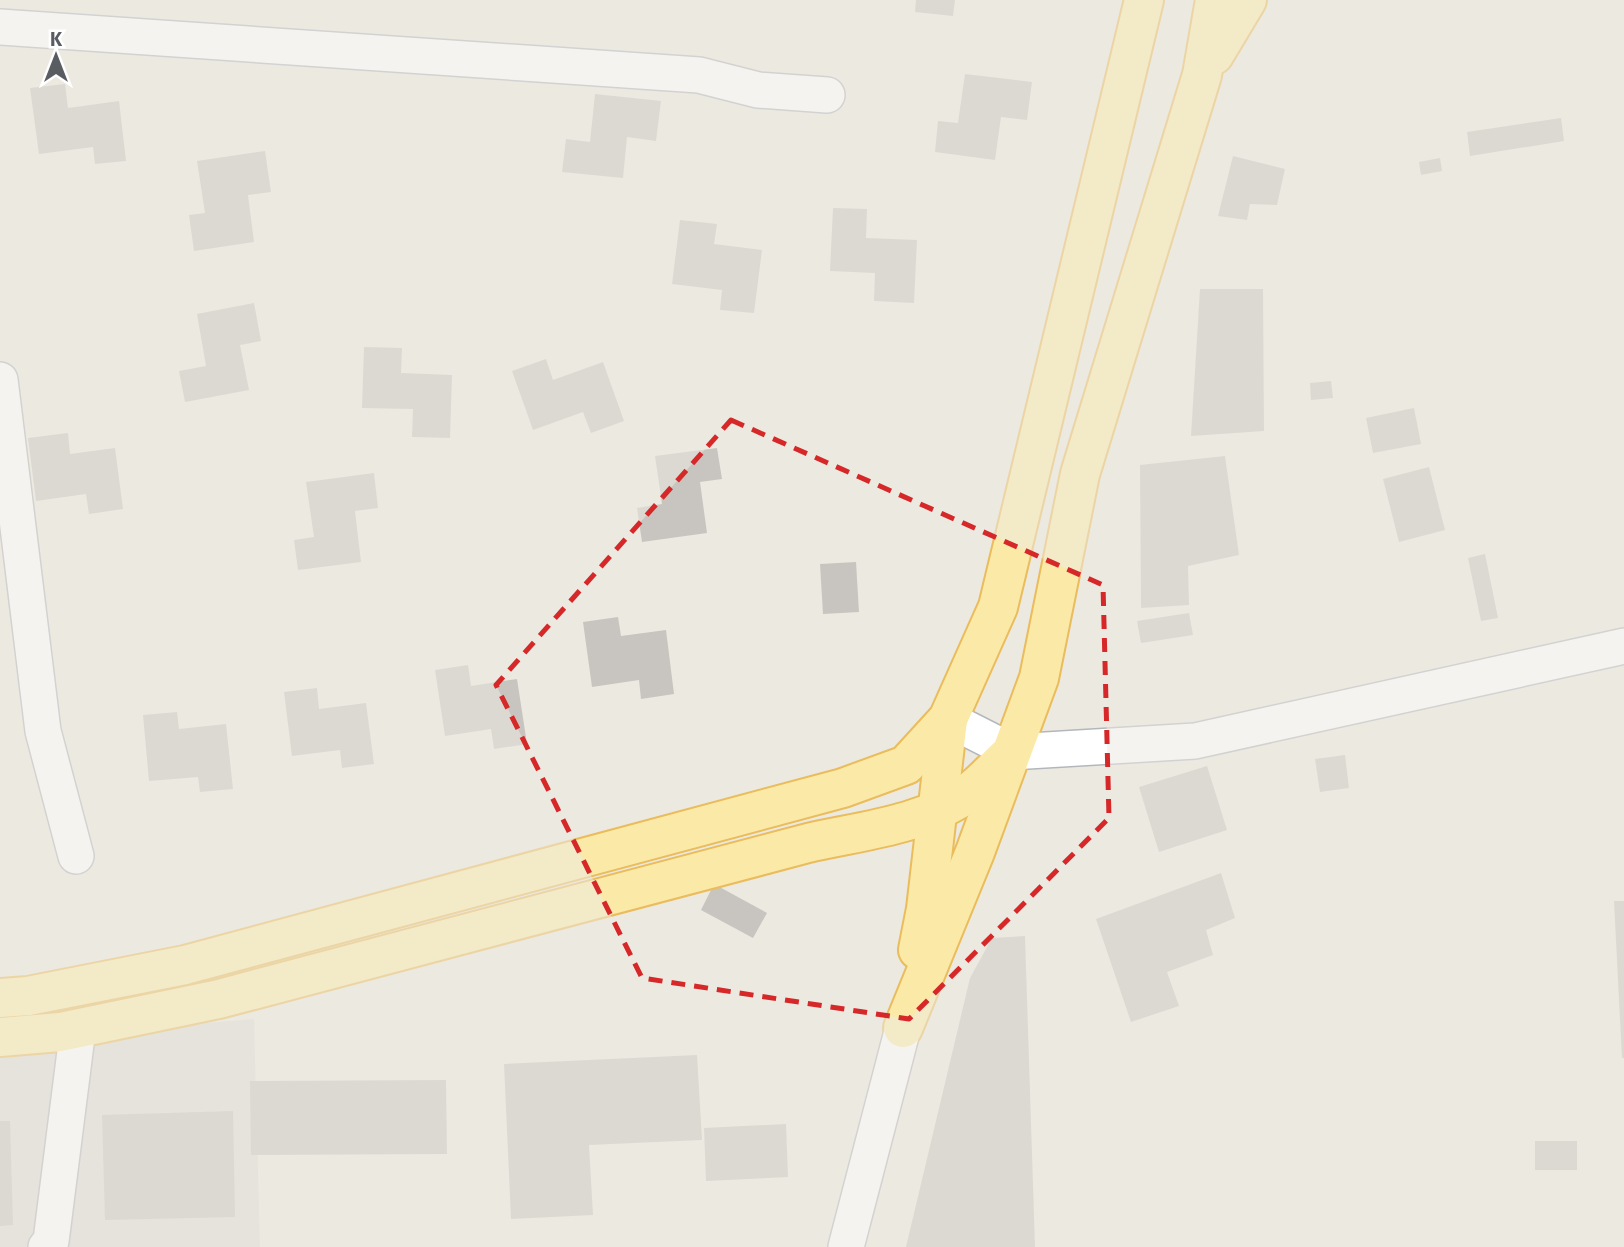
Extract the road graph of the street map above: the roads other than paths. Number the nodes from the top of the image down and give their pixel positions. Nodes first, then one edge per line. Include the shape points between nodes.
1 (1144, 0) edge
2 (1215, 0) edge
3 (1247, 0) edge
4 (0, 27) edge
5 (1202, 75) junction
6 (827, 95) dead end
7 (0, 380) edge
8 (1624, 646) edge
9 (948, 719) junction
10 (1013, 752) junction
11 (936, 811) junction
12 (76, 856) dead end
13 (0, 998) edge
14 (78, 1028) junction
15 (903, 1028) junction
16 (0, 1037) edge
17 (46, 1247) edge
18 (846, 1247) edge

1 - 9 main road via 998,607
2 - 5 main road
3 - 5 main road
4 - 6 street via 699,75 758,90
5 - 10 main road via 1080,474 1039,678
7 - 12 street via 43,731
8 - 10 street via 1195,741
9 - 10 street
9 - 11 main road
9 - 13 main road via 906,765 843,788 185,965
10 - 11 main road via 968,793
10 - 15 main road
11 - 14 main road via 219,999
11 - 15 main road via 926,909
14 - 16 main road
14 - 17 street via 51,1241
15 - 18 street

